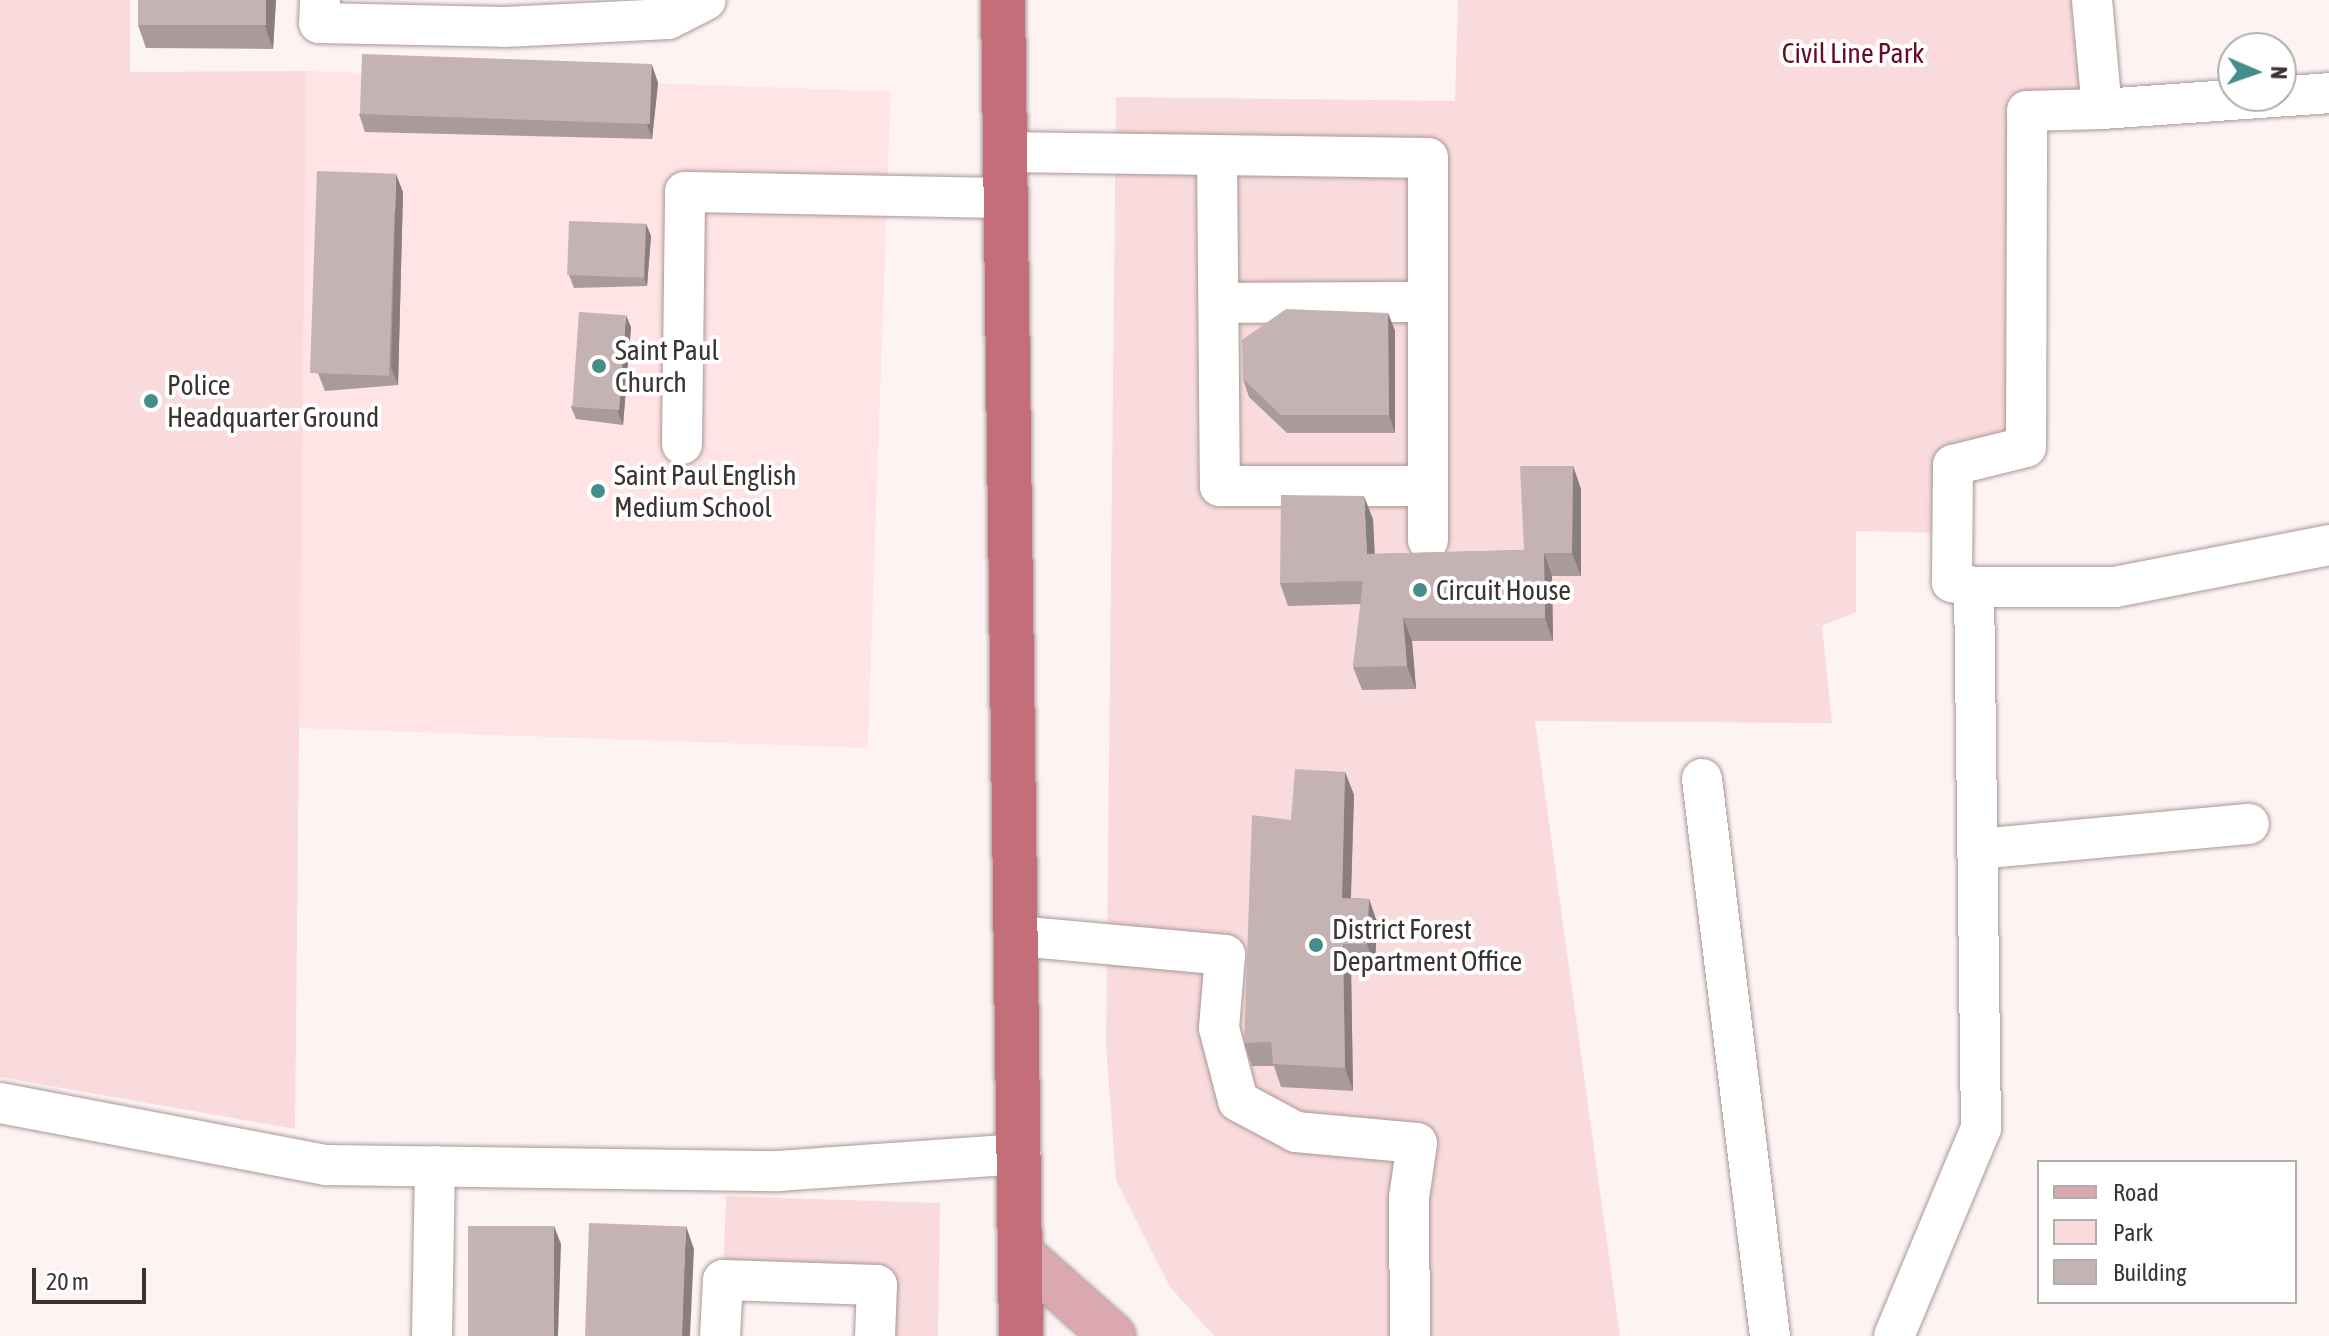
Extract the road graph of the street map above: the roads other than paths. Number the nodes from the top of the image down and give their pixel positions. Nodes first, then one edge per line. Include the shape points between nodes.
1 (320, 0) edge
2 (706, 0) edge
3 (1003, 0) edge
4 (2092, 0) edge
5 (2329, 93) edge
6 (2102, 109) junction
7 (1005, 152) junction
8 (1217, 157) junction
9 (1006, 198) junction
10 (1428, 302) junction
11 (1222, 303) junction
12 (682, 444) dead end
13 (1428, 486) junction
14 (1428, 540) dead end
15 (2329, 545) edge
16 (1974, 587) junction
17 (1702, 779) dead end
18 (2249, 824) dead end
19 (1978, 849) junction
20 (1017, 936) junction
21 (0, 1103) edge
22 (1020, 1154) junction
23 (435, 1166) junction
24 (1022, 1255) junction
25 (432, 1336) edge
26 (720, 1336) edge
27 (875, 1336) edge
28 (1021, 1336) edge
29 (1113, 1336) edge
30 (1410, 1336) edge
31 (1770, 1336) edge
32 (1894, 1336) edge

1 - 2 street via 319,23 504,27 668,19
3 - 7 highway
4 - 6 street
5 - 6 street
6 - 16 street via 2027,111 2026,447 1953,465 1952,582
7 - 8 street
7 - 9 highway
8 - 10 street via 1428,158
8 - 11 street
9 - 12 street via 685,192
9 - 20 highway
10 - 11 street
10 - 13 street
11 - 13 street via 1220,486
13 - 14 street
15 - 16 street via 2115,587
16 - 19 street
17 - 31 street
18 - 19 street
19 - 32 street via 1981,1128
20 - 22 highway
20 - 30 street via 1225,955 1219,1028 1238,1101 1296,1132 1417,1143 1409,1198
21 - 23 street via 326,1165
22 - 23 street via 778,1171
22 - 24 highway
23 - 25 street
24 - 28 highway
24 - 29 main road
26 - 27 street via 723,1280 877,1285

